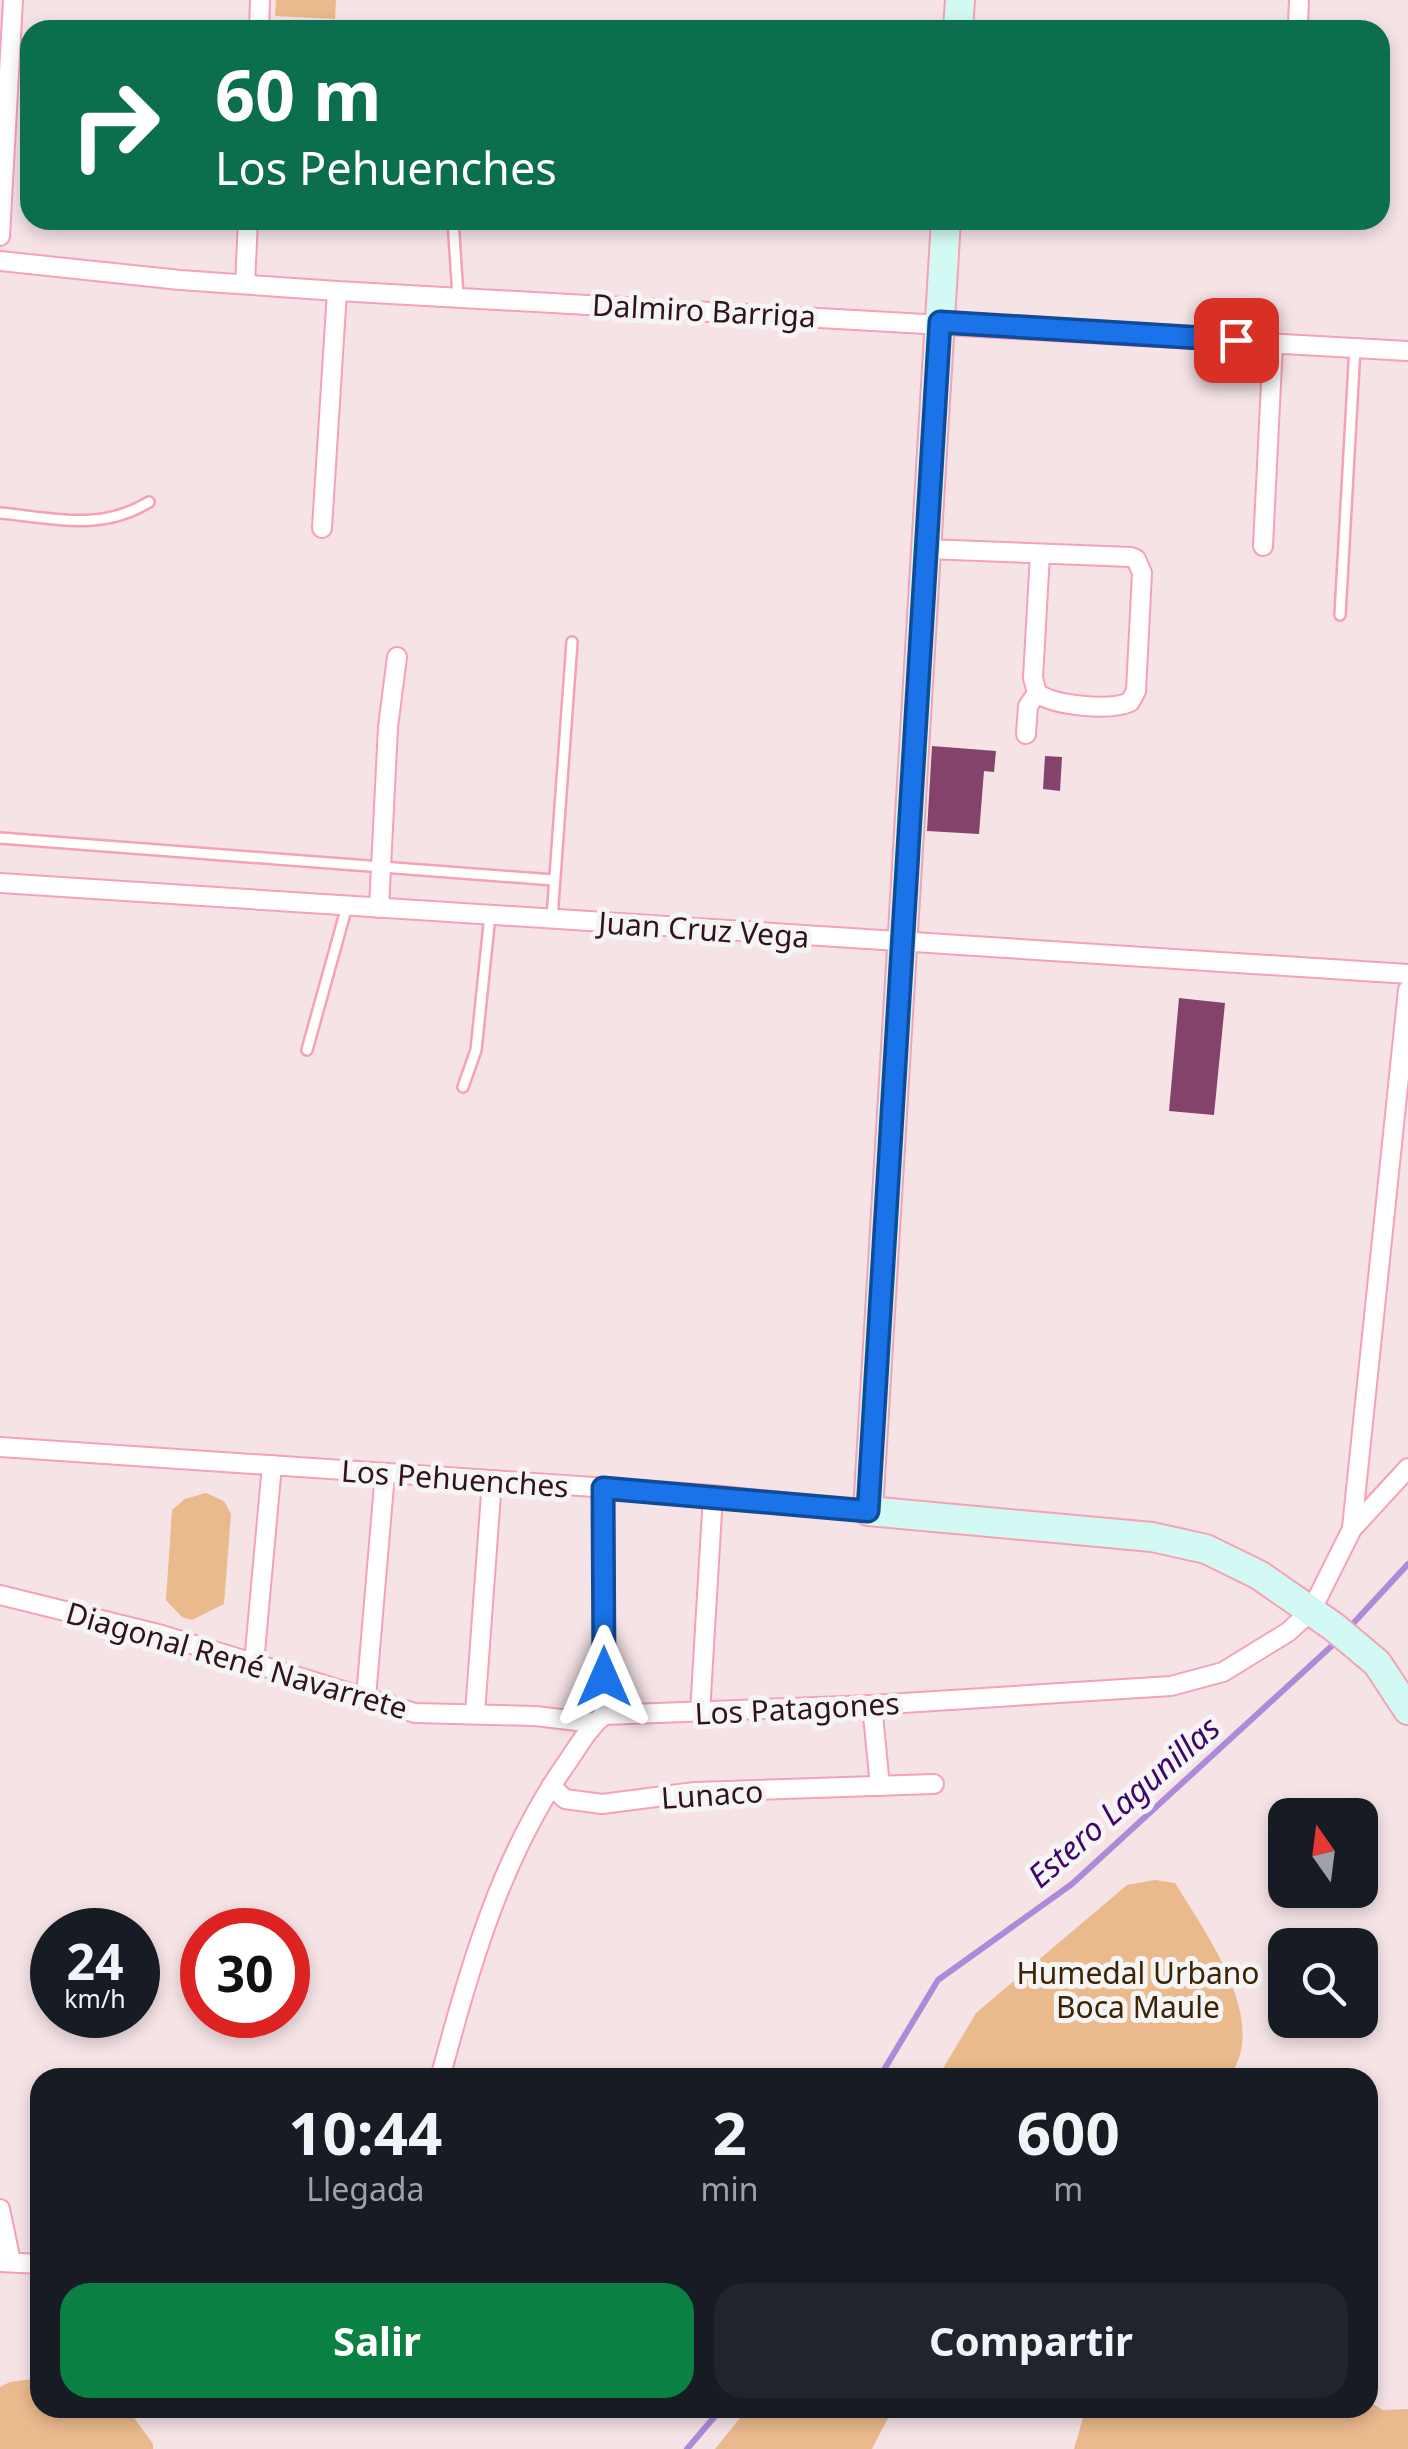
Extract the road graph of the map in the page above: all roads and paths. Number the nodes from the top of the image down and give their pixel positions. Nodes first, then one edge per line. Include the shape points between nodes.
1 (13, 0) edge
2 (248, 230) edge
3 (454, 230) edge
4 (945, 230) edge
5 (0, 236) edge
6 (0, 261) edge
7 (245, 284) junction
8 (336, 291) junction
9 (458, 297) junction
10 (940, 322) junction
11 (1273, 343) junction
12 (1355, 347) junction
13 (1408, 350) edge
14 (149, 502) dead end
15 (0, 513) edge
16 (322, 528) dead end
17 (1263, 546) dead end
18 (926, 549) junction
19 (1040, 554) junction
20 (1340, 615) dead end
21 (572, 642) dead end
22 (397, 657) dead end
23 (1037, 694) junction
24 (1026, 734) dead end
25 (0, 838) edge
26 (380, 867) junction
27 (554, 880) junction
28 (0, 883) edge
29 (347, 906) junction
30 (379, 908) junction
31 (490, 915) junction
32 (552, 919) junction
33 (903, 942) junction
34 (1408, 974) edge
35 (1408, 990) edge
36 (307, 1050) dead end
37 (463, 1087) dead end
38 (0, 1447) edge
39 (272, 1465) junction
40 (1408, 1468) edge
41 (385, 1473) junction
42 (492, 1480) junction
43 (603, 1488) junction
44 (713, 1496) junction
45 (868, 1511) junction
46 (1352, 1529) junction
47 (0, 1595) edge
48 (1322, 1619) junction
49 (254, 1663) junction
50 (366, 1697) junction
51 (872, 1705) junction
52 (1408, 1710) edge
53 (700, 1712) junction
54 (475, 1713) junction
55 (600, 1719) junction
56 (934, 1784) dead end
57 (551, 1786) junction
58 (880, 1786) junction
59 (443, 2068) edge
60 (0, 2210) edge
61 (5, 2262) edge
62 (30, 2263) edge

1 - 5 street
2 - 7 street
3 - 9 lane
4 - 10 street
6 - 7 street, Dalmiro Barriga
7 - 8 street, Dalmiro Barriga
8 - 9 street, Dalmiro Barriga
8 - 16 street
9 - 10 street, Dalmiro Barriga
10 - 11 street, Dalmiro Barriga
10 - 18 street
11 - 12 street, Dalmiro Barriga
11 - 17 street
12 - 13 street, Dalmiro Barriga
12 - 20 lane
14 - 15 lane via 124,518 94,522
18 - 19 street
18 - 33 street
19 - 23 street
19 - 23 street via 1131,558 1142,572 1130,702 1118,706
21 - 27 lane
22 - 26 street
23 - 24 street via 1028,706
25 - 26 lane
26 - 27 lane
26 - 30 street
27 - 32 lane
28 - 29 street, Juan Cruz Vega
29 - 30 street, Juan Cruz Vega
29 - 36 lane
30 - 31 street, Juan Cruz Vega
31 - 32 street, Juan Cruz Vega
31 - 37 lane via 476,1050
32 - 33 street, Juan Cruz Vega
33 - 34 street, Juan Cruz Vega
33 - 45 street
35 - 46 street
38 - 39 street, Los Pehuenches
39 - 41 street, Los Pehuenches
39 - 49 street
40 - 46 street
41 - 42 street, Los Pehuenches
41 - 50 street
42 - 43 street, Los Pehuenches
42 - 54 street
43 - 44 street, Los Pehuenches
43 - 55 street
44 - 45 street, Los Pehuenches
44 - 53 street
45 - 48 street, Los Pehuenches via 1180,1542 1236,1563
46 - 48 street
47 - 49 street, Diagonal René Navarrete
48 - 51 street, Los Patagones via 1189,1683
48 - 52 street, Los Pehuenches via 1368,1654
49 - 50 street, Diagonal René Navarrete
50 - 54 street, Diagonal René Navarrete via 415,1713
51 - 53 street, Los Patagones
51 - 58 street
53 - 55 street, Los Patagones
54 - 55 street, Diagonal René Navarrete
55 - 57 street
56 - 58 street, Lunaco
57 - 58 street, Lunaco via 565,1800 602,1804 695,1792
57 - 59 street via 497,1889
60 - 61 street
61 - 62 street

